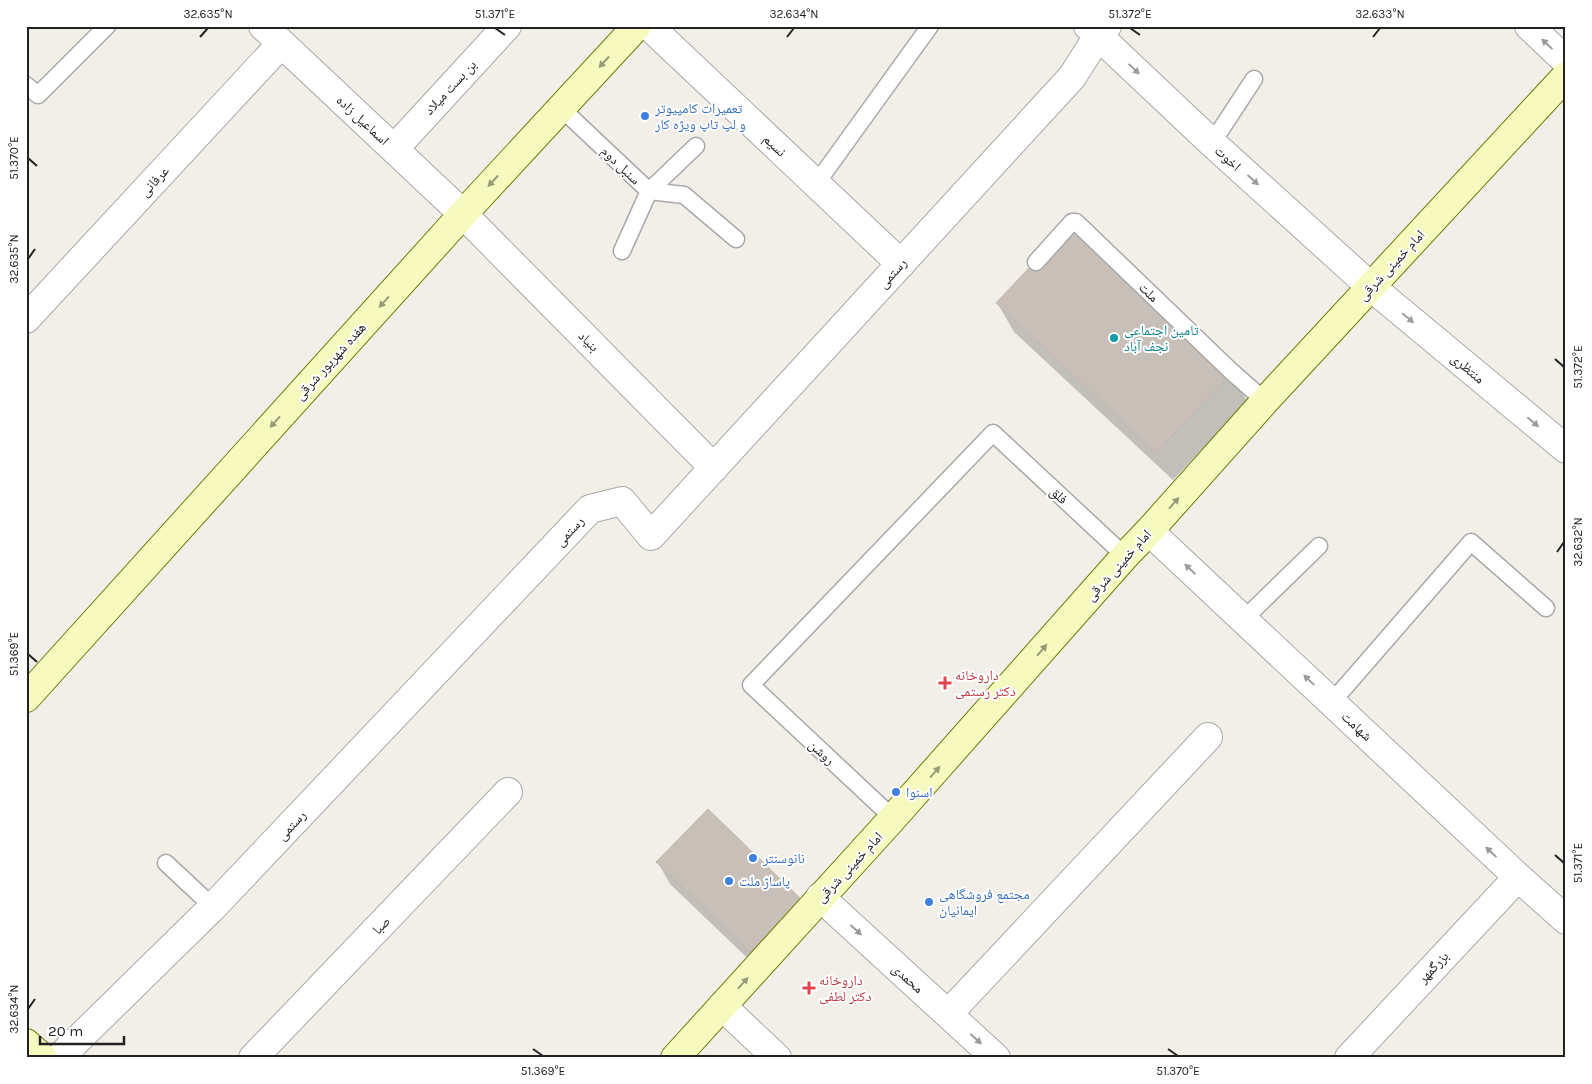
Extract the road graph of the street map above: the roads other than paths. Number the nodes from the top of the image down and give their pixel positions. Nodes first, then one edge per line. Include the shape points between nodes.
1 (107, 26) edge
2 (507, 26) edge
3 (637, 26) edge
4 (649, 26) edge
5 (930, 26) edge
6 (1529, 26) edge
7 (1098, 30) edge
8 (272, 35) edge
9 (1566, 62) edge
10 (1566, 76) edge
11 (1254, 79) dead end
12 (26, 85) edge
13 (561, 108) junction
14 (1212, 143) junction
15 (696, 146) dead end
16 (394, 149) junction
17 (816, 184) junction
18 (649, 191) junction
19 (463, 214) junction
20 (736, 239) dead end
21 (622, 251) dead end
22 (1036, 262) dead end
23 (901, 264) junction
24 (1370, 286) junction
25 (26, 319) edge
26 (1265, 401) junction
27 (1566, 450) edge
28 (714, 468) junction
29 (1149, 531) junction
30 (1319, 546) dead end
31 (1125, 556) junction
32 (1546, 608) dead end
33 (1244, 619) junction
34 (751, 685) joint
35 (26, 698) edge
36 (1332, 702) junction
37 (1208, 737) dead end
38 (508, 792) dead end
39 (893, 818) junction
40 (166, 863) dead end
41 (1518, 877) junction
42 (820, 898) junction
43 (213, 907) junction
44 (1566, 920) edge
45 (722, 1006) junction
46 (948, 1014) junction
47 (26, 1043) edge
48 (43, 1058) edge
49 (59, 1058) edge
50 (253, 1058) edge
51 (675, 1058) edge
52 (778, 1058) edge
53 (996, 1058) edge
54 (1349, 1058) edge

1 - 12 lane via 38,94
2 - 16 street, بن بست میلاد
3 -> 13 main road, هفده شهریور شرقی
4 - 17 street, نسیم
5 - 17 lane
9 -> 6 street
7 -> 14 street, اخوت
7 - 23 street, رستمی via 1072,76
8 - 16 street, اسماعیل زاده
8 - 25 street, عرفانی
10 - 24 main road, امام خمینی شرقی
11 - 14 lane
13 - 18 lane, سنبل دوم
13 -> 19 main road, هفده شهریور شرقی
14 -> 24 street, اخوت
15 - 18 lane
16 - 19 street, اسماعیل زاده
17 - 23 street, نسیم
18 - 20 lane, سنبل دوم via 684,195
18 - 21 lane
19 - 28 street, بنیاد
19 -> 35 main road, هفده شهریور شرقی
22 - 26 lane, ملت via 1072,222 1076,222
23 - 28 street, رستمی
24 - 26 main road, امام خمینی شرقی
24 -> 27 street, منتظری
29 -> 26 main road, امام خمینی شرقی
28 - 43 street, رستمی via 652,536 622,501 590,509
29 - 31 main road, امام خمینی شرقی
33 -> 29 street, شهامت
30 - 33 lane
31 - 34 lane, فلق via 992,433
39 -> 31 main road, امام خمینی شرقی
32 - 36 lane via 1472,542
36 -> 33 street, شهامت
34 - 39 lane, روشن
41 -> 36 street, شهامت
37 - 46 street
38 - 50 street, صبا
39 - 42 main road, امام خمینی شرقی
40 - 43 lane
41 - 44 street, شهامت
41 - 54 street, بزرگمهر
45 -> 42 main road, امام خمینی شرقی
42 -> 46 street, محمدی
43 - 49 street, رستمی
45 - 51 main road, امام خمینی شرقی
45 - 52 street
46 -> 53 street, محمدی
47 - 48 main road

